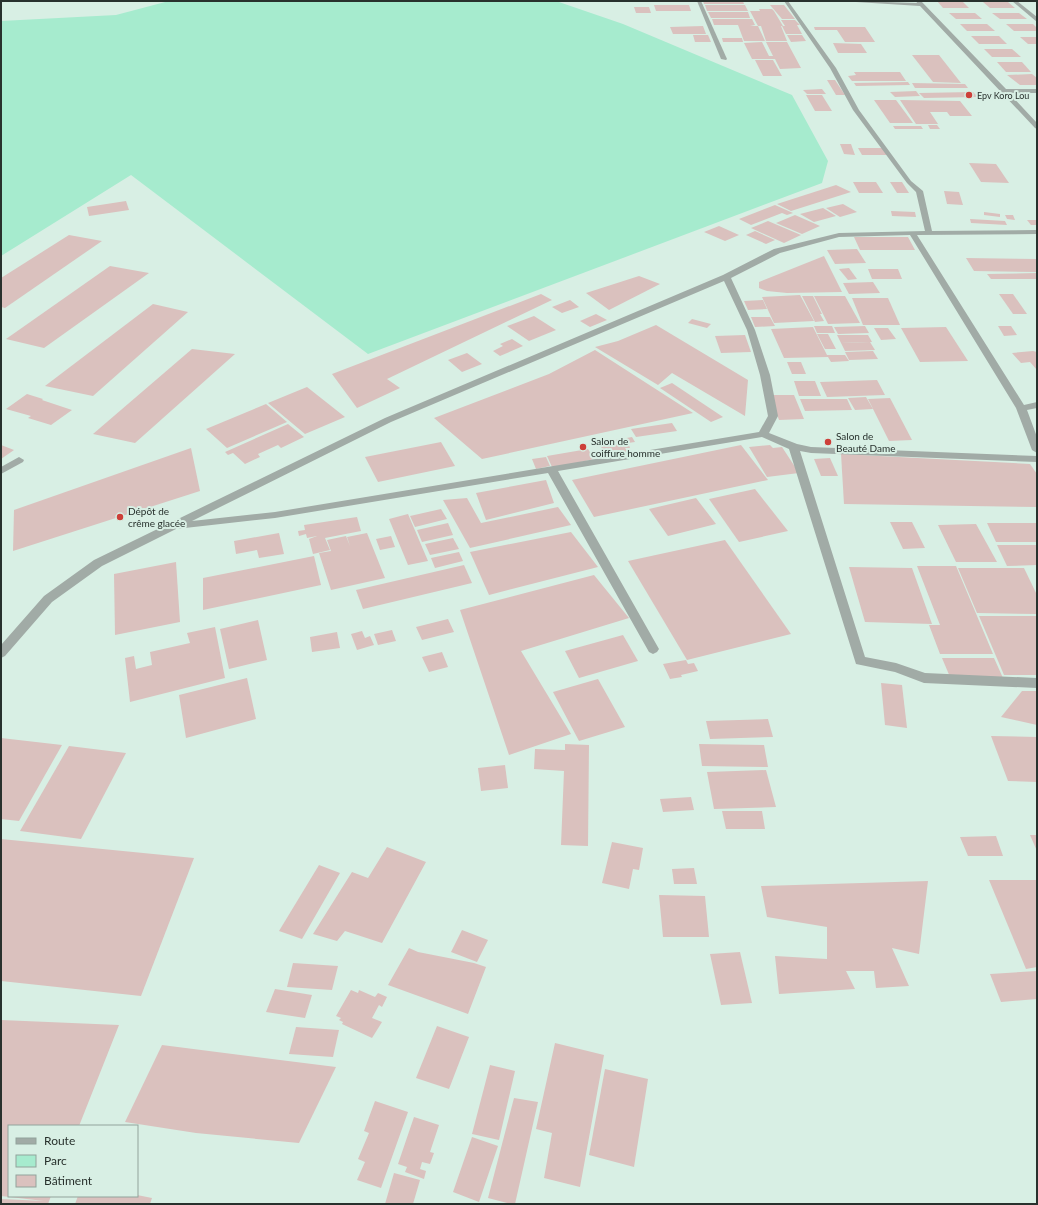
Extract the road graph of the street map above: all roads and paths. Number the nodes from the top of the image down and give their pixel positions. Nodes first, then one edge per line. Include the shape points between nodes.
1 (698, 1) edge
2 (786, 1) edge
3 (856, 1) edge
4 (1014, 1) edge
5 (919, 3) edge
6 (1037, 20) edge
7 (724, 59) dead end
8 (1005, 91) junction
9 (1037, 91) edge
10 (1037, 127) edge
11 (1037, 232) edge
12 (912, 233) junction
13 (929, 233) junction
14 (726, 277) junction
15 (1037, 405) edge
16 (1021, 408) junction
17 (763, 434) junction
18 (794, 447) junction
19 (1037, 450) edge
20 (1037, 459) edge
21 (19, 460) dead end
22 (551, 469) junction
23 (1, 471) edge
24 (168, 527) junction
25 (654, 649) dead end
26 (1, 652) edge
27 (1037, 683) edge

1 - 7 street
2 - 13 street via 833,68 868,128 918,191
3 - 5 street
4 - 6 street
5 - 8 street
8 - 9 street
8 - 10 street
11 - 13 street
12 - 13 street
12 - 14 street via 839,235 777,251
12 - 16 street
14 - 17 street via 752,330 765,375 772,416
14 - 24 street via 388,420
15 - 16 street
16 - 19 street
17 - 18 street
17 - 22 street
18 - 20 street via 811,450
18 - 27 street via 860,661 896,668 924,678
21 - 23 street
22 - 24 street via 275,515
22 - 25 street
24 - 26 street via 98,563 48,599

